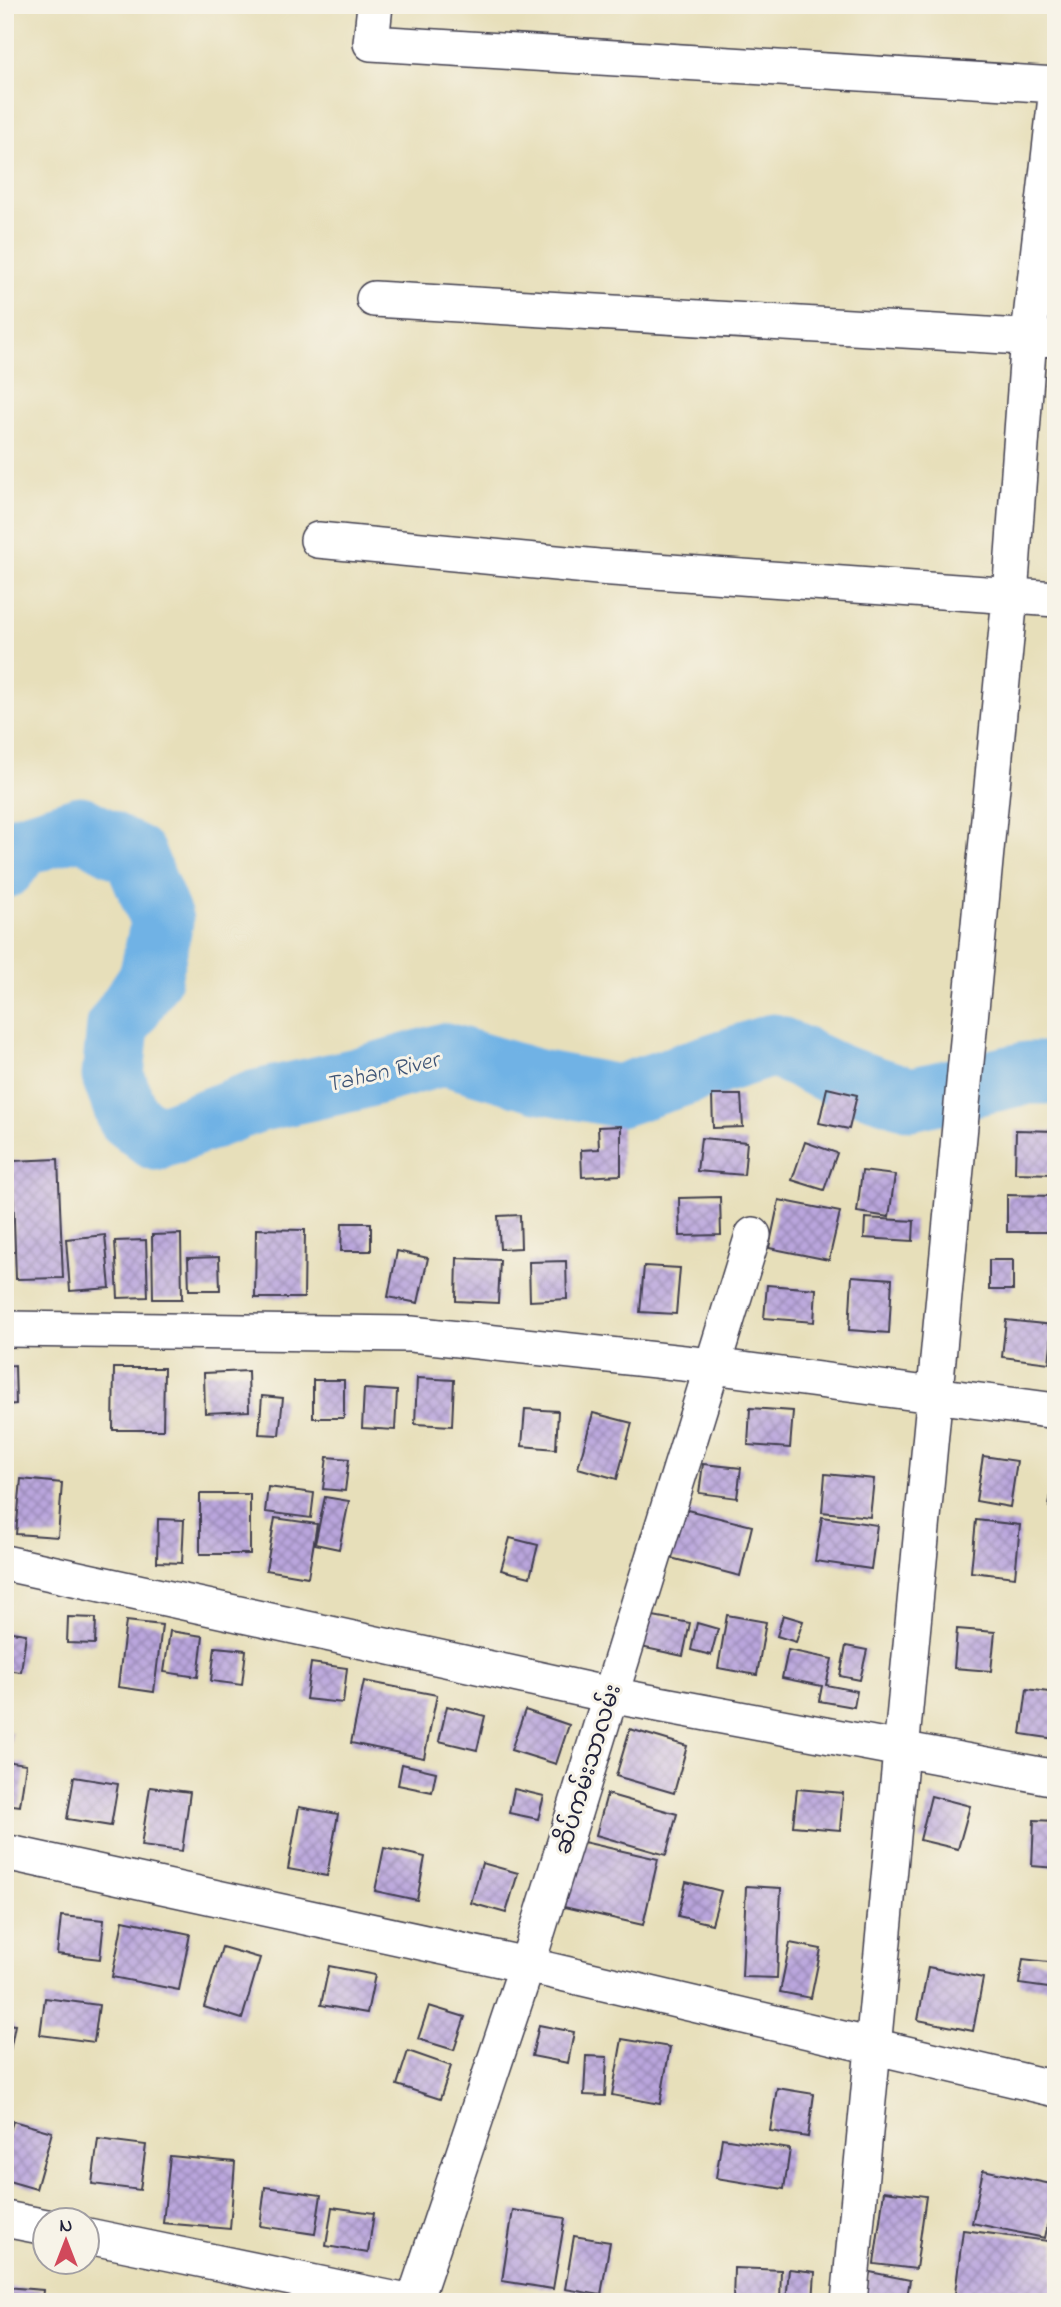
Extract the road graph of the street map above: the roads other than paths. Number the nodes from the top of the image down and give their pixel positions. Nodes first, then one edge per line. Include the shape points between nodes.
1 (375, 5) edge
2 (1056, 85) edge
3 (1056, 97) edge
4 (374, 299) dead end
5 (1042, 337) edge
6 (318, 540) dead end
7 (1010, 596) junction
8 (1056, 598) edge
9 (753, 1235) dead end
10 (5, 1329) edge
11 (712, 1366) junction
12 (934, 1396) junction
13 (1056, 1411) edge
14 (5, 1563) edge
15 (610, 1695) junction
16 (901, 1749) junction
17 (1056, 1778) edge
18 (5, 1852) edge
19 (527, 1965) junction
20 (873, 2047) junction
21 (1056, 2089) edge
22 (5, 2218) edge
23 (32, 2224) edge
24 (102, 2239) edge
25 (407, 2302) edge
26 (414, 2302) edge
27 (849, 2302) edge

1 - 2 street via 371,43
3 - 5 street
4 - 5 street
5 - 7 street
6 - 7 street via 598,567
7 - 8 street
7 - 12 street
9 - 11 street, ဆိပ်ကမ်းသာလမ်း
10 - 11 street via 411,1334
11 - 12 street
11 - 15 street, ဆိပ်ကမ်းသာလမ်း
12 - 13 street
12 - 16 street
14 - 15 street
15 - 16 street
15 - 19 street, ဆိပ်ကမ်းသာလမ်း
16 - 17 street
16 - 20 street
18 - 19 street
19 - 20 street
19 - 26 street, ဆိပ်ကမ်းသာလမ်း
20 - 21 street
20 - 27 street
22 - 23 street
24 - 25 street

